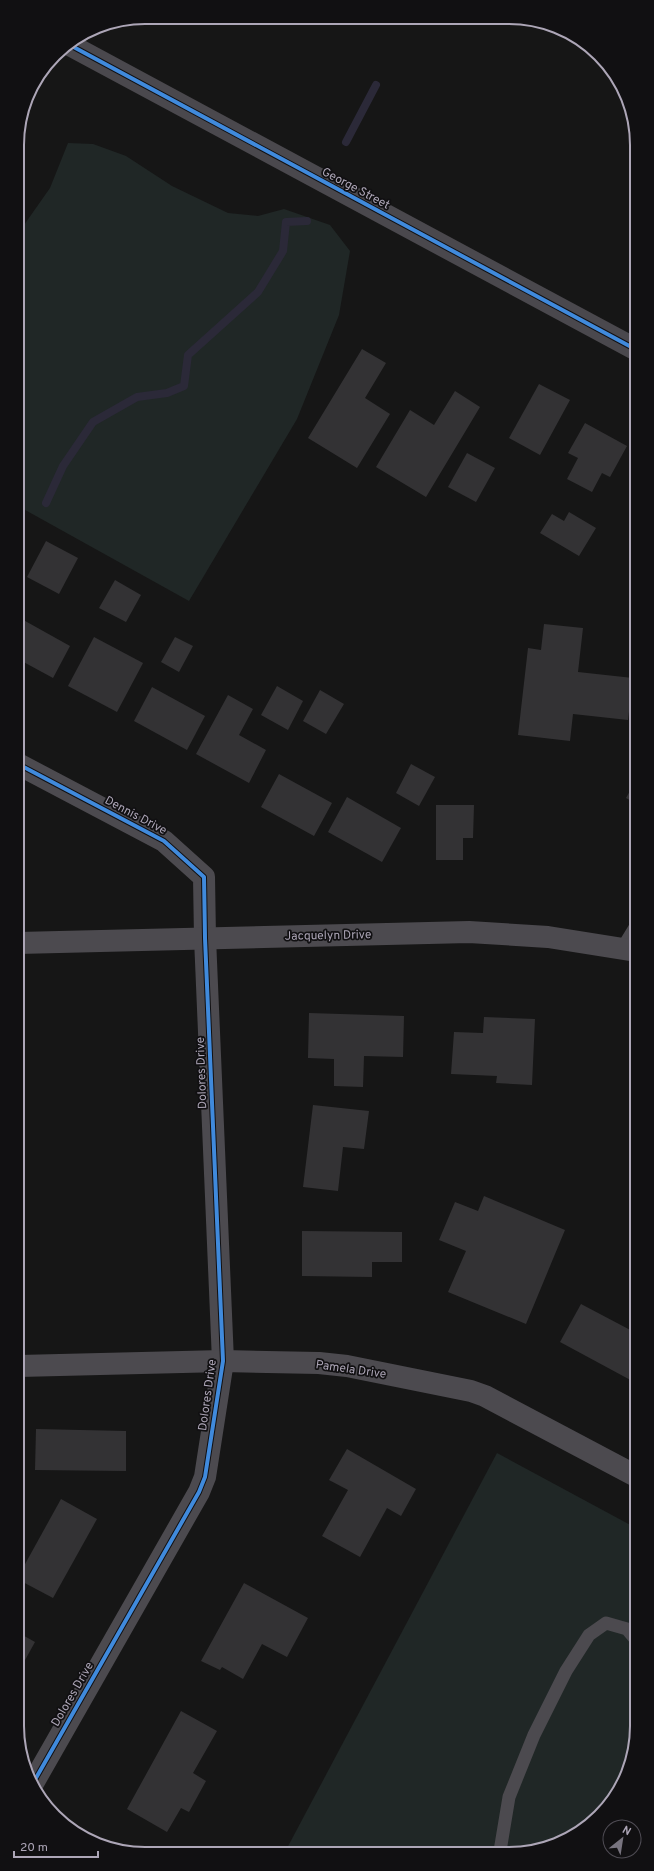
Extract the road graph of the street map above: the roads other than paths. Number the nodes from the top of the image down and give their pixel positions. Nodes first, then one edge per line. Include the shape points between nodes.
1 (74, 47) edge
2 (630, 346) edge
3 (24, 767) edge
4 (205, 938) junction
5 (24, 943) edge
6 (629, 950) edge
7 (223, 1361) junction
8 (24, 1366) edge
9 (630, 1473) edge
10 (630, 1633) edge
11 (36, 1778) edge
12 (501, 1847) edge

1 - 2 street, George Street
3 - 4 street, Dennis Drive via 164,841 204,877
4 - 5 street, Jacquelyn Drive
4 - 6 street, Jacquelyn Drive via 469,932 548,937
4 - 7 street, Dolores Drive
7 - 8 street, Pamela Drive
7 - 9 street, Pamela Drive via 347,1366 470,1391 485,1396
7 - 11 street, Dolores Drive via 205,1477 199,1492
10 - 12 lane via 626,1629 606,1623 589,1635 566,1671 534,1735 509,1797

